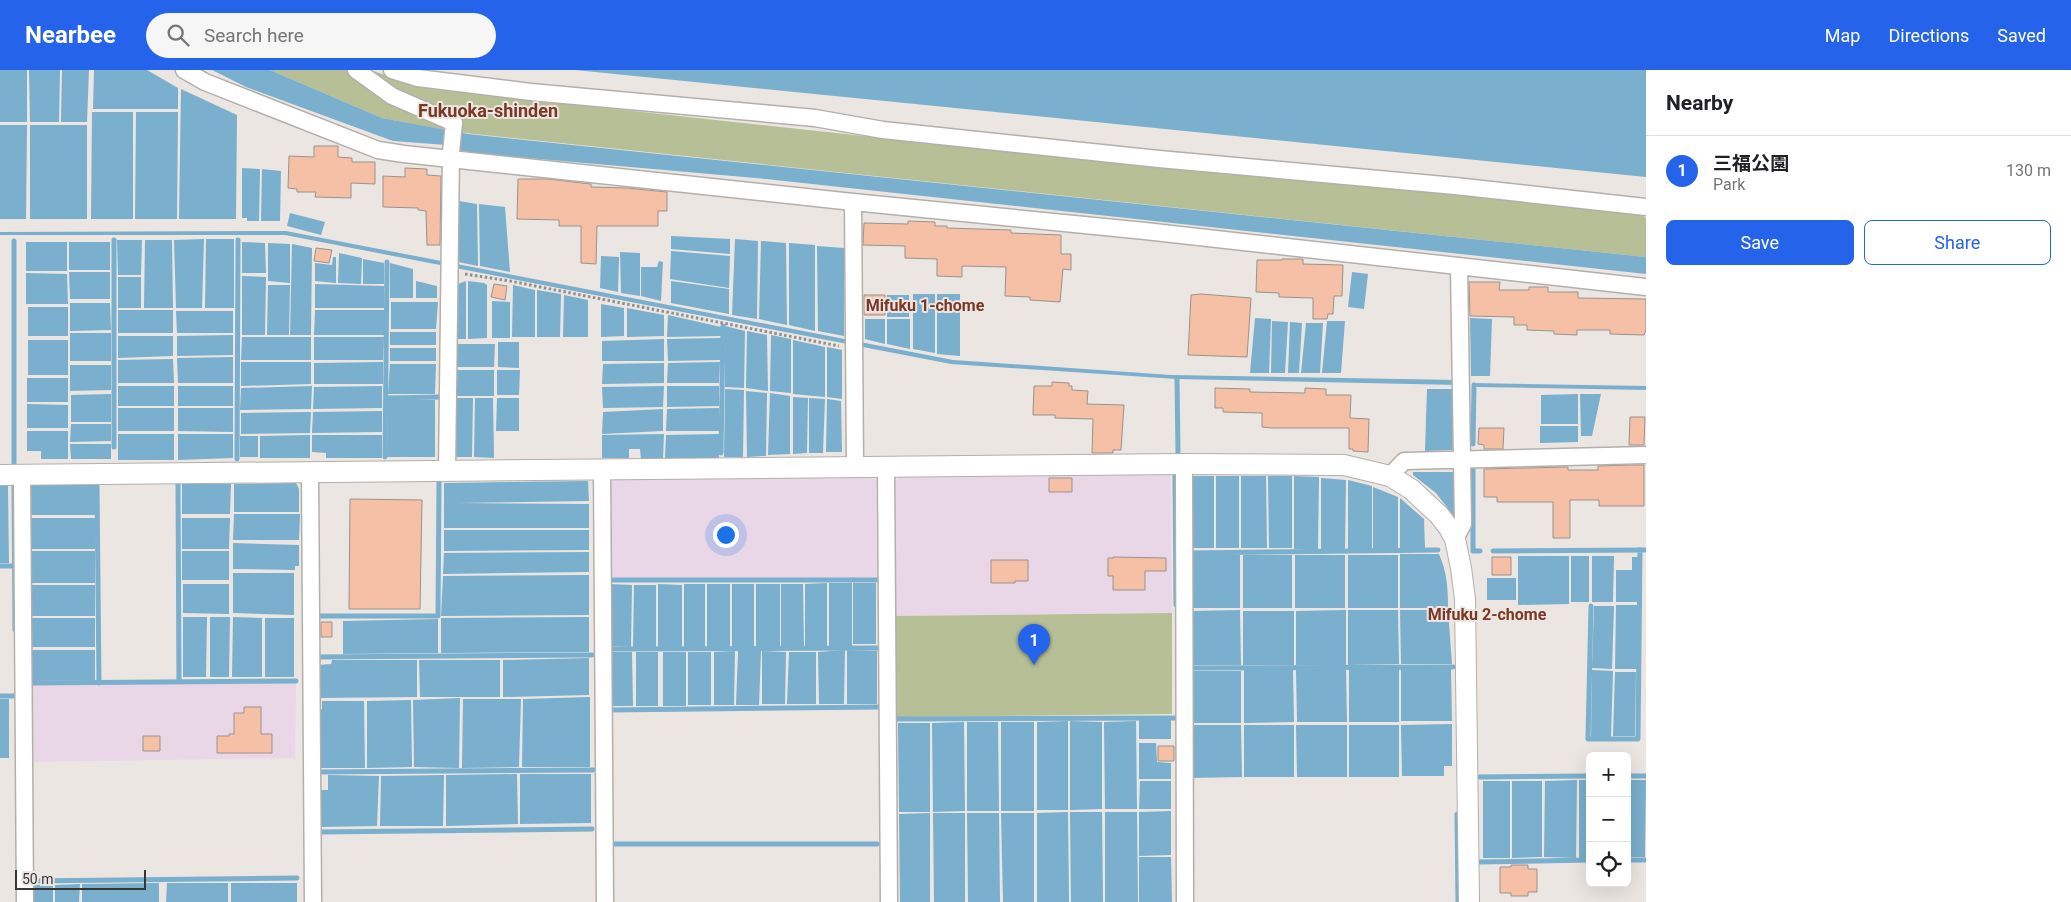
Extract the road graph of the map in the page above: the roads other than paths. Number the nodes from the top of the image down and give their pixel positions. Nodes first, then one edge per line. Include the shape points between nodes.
1 (184, 70) edge
2 (356, 70) edge
3 (392, 70) edge
4 (451, 155) junction
5 (854, 202) junction
6 (1644, 208) edge
7 (1459, 266) junction
8 (1646, 287) edge
9 (1646, 455) edge
10 (1463, 460) junction
11 (1184, 464) junction
12 (855, 467) junction
13 (886, 467) junction
14 (602, 470) junction
15 (447, 472) junction
16 (310, 473) junction
17 (0, 475) edge
18 (22, 475) junction
19 (1390, 476) junction
20 (1455, 539) junction
21 (25, 902) edge
22 (313, 902) edge
23 (605, 902) edge
24 (889, 902) edge
25 (1185, 902) edge
26 (1469, 902) edge

1 - 4 street via 205,82 378,150
2 - 4 street via 392,96 454,123
3 - 6 street via 418,78 521,91 815,118 883,130 1455,186
4 - 5 street
4 - 15 street
5 - 7 street
5 - 12 street
7 - 8 street
7 - 10 street
9 - 10 street
10 - 19 street via 1404,461
10 - 20 street via 1463,524
11 - 13 street
11 - 19 street via 1344,465
11 - 25 street
12 - 13 street
12 - 14 street
13 - 24 street
14 - 15 street
14 - 23 street
15 - 16 street
16 - 18 street
16 - 22 street
17 - 18 street
18 - 21 street
19 - 20 street via 1411,489 1439,515
20 - 26 street via 1465,599

